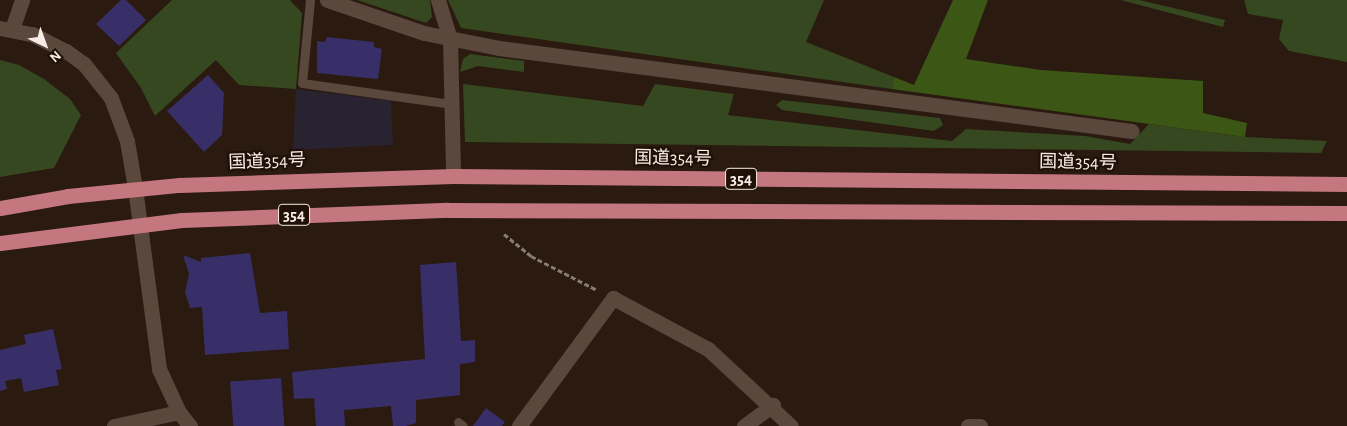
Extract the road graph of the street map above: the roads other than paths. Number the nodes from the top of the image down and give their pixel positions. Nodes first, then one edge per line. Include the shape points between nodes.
1 (22, 0) edge
2 (310, 0) edge
3 (327, 0) edge
4 (438, 0) edge
5 (6, 28) edge
6 (450, 39) junction
7 (451, 104) junction
8 (1132, 131) dead end
9 (453, 176) junction
10 (1347, 184) edge
11 (135, 188) junction
12 (0, 208) edge
13 (1347, 213) edge
14 (140, 224) junction
15 (0, 243) edge
16 (773, 405) junction
17 (179, 412) junction
18 (114, 426) edge
19 (190, 426) edge
20 (519, 426) edge
21 (744, 426) edge
22 (791, 426) edge
23 (968, 426) edge
24 (980, 426) edge

1 - 5 street
2 - 7 lane via 302,83
3 - 6 street
4 - 6 street
5 - 11 street via 66,51 100,82 119,116
6 - 7 street
6 - 8 street
7 - 9 street
9 - 10 highway, 国道354号 / 354
9 - 11 highway, 国道354号 / 354
11 - 12 highway, 国道354号 / 354
11 - 14 street
13 - 14 highway, 354 via 448,210
14 - 15 highway, 354
14 - 17 street via 152,339 159,369
16 - 20 street via 708,349 613,298
16 - 21 street
16 - 22 street
17 - 18 street
17 - 19 street
23 - 24 street

